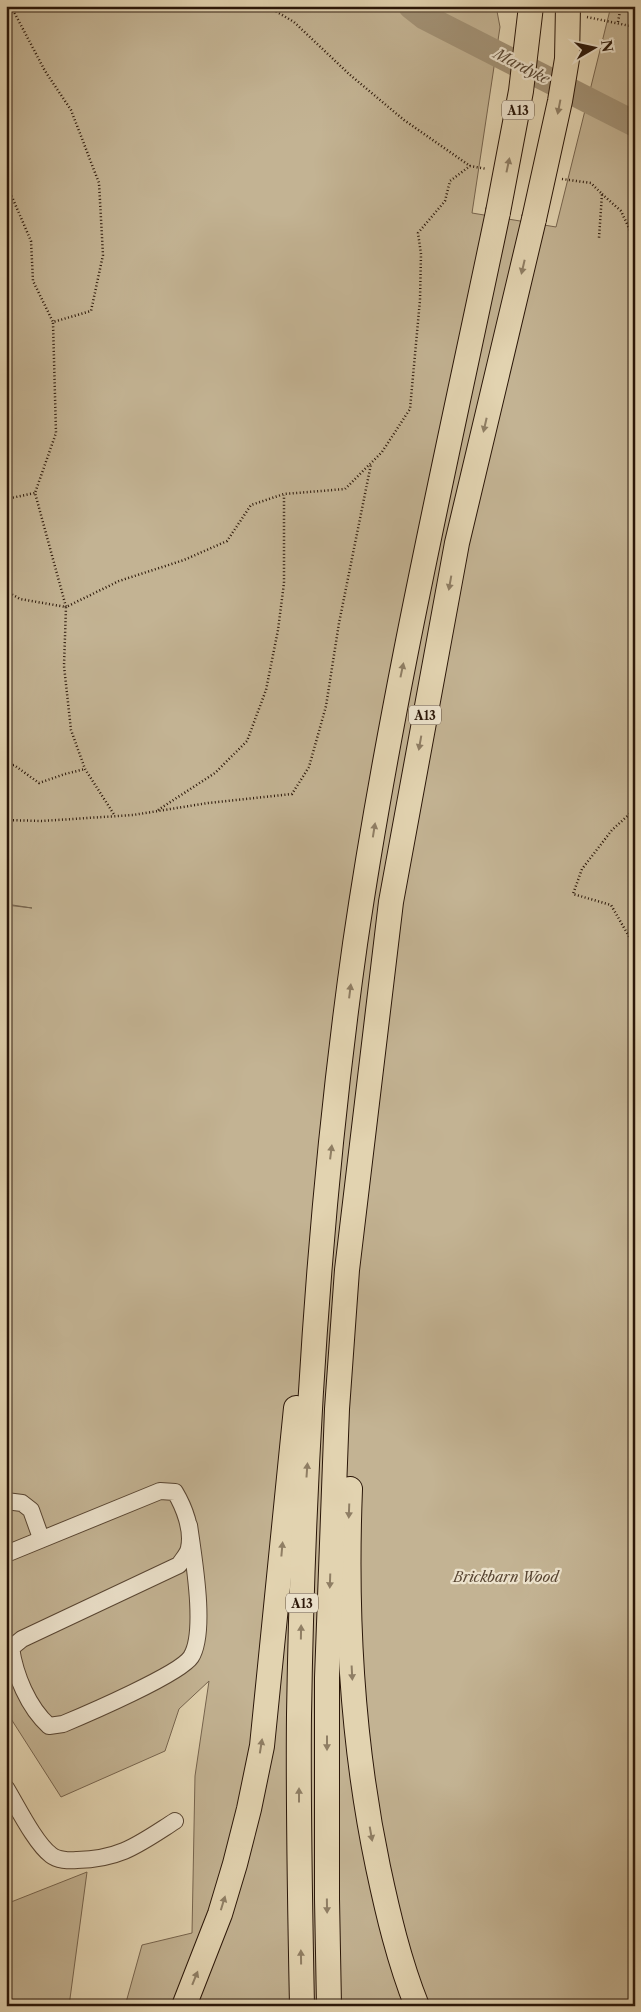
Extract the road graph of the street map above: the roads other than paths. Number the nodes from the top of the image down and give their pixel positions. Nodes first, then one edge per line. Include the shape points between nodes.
1 (531, 6) edge
2 (568, 6) edge
3 (585, 6) edge
4 (567, 59) junction
5 (325, 1201) junction
6 (353, 1218) junction
7 (6, 1501) edge
8 (188, 1525) junction
9 (41, 1538) junction
10 (6, 1554) edge
11 (6, 1788) edge
12 (174, 1821) dead end
13 (184, 2006) edge
14 (302, 2006) edge
15 (329, 2006) edge
16 (416, 2006) edge

5 -> 1 highway, A13, bridge via 355,944 398,687 522,91
2 - 4 highway, A13, bridge
3 - 4 highway
4 -> 6 highway, A13, bridge via 534,219 457,543 391,902
13 -> 5 highway, A13 via 220,1914 249,1809 262,1746 309,1279
14 -> 5 highway, A13 via 299,1719 303,1537
6 -> 15 highway, A13 via 346,1270 337,1409 329,1610
6 -> 16 highway, A13 via 361,1282 348,1529 355,1719 364,1791 384,1899
7 - 9 lane via 22,1503 31,1510
8 - 8 lane via 190,1549 179,1564 22,1639 11,1648 14,1666 24,1688 39,1716 49,1726 63,1724 174,1672 191,1657 198,1634 199,1601
8 - 9 lane via 184,1505 175,1492 160,1491
9 - 10 lane
11 - 12 lane via 38,1841 52,1856 68,1861 93,1860 123,1853

